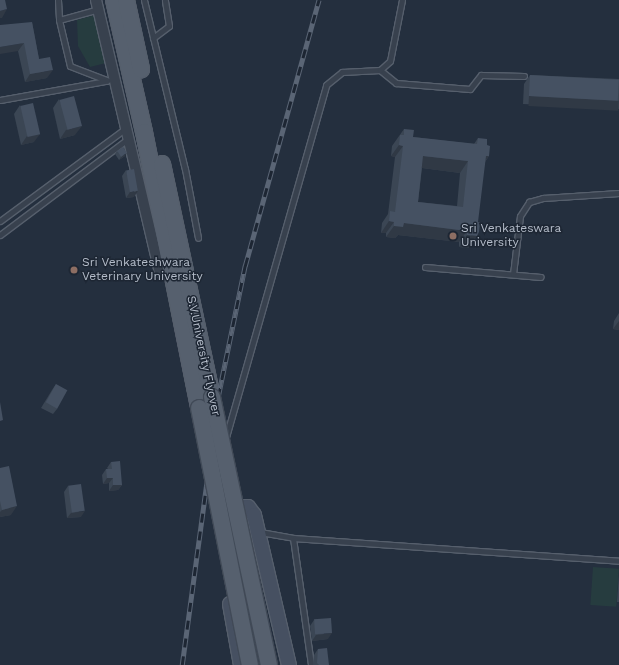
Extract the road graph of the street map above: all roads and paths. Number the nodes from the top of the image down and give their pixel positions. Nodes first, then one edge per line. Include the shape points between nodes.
1 (58, 0) edge
2 (114, 0) edge
3 (126, 0) edge
4 (144, 0) edge
5 (165, 0) edge
6 (402, 0) edge
7 (98, 4) edge
8 (60, 20) junction
9 (153, 38) junction
10 (380, 70) junction
11 (524, 76) dead end
12 (111, 79) junction
13 (0, 100) edge
14 (127, 133) junction
15 (619, 193) edge
16 (0, 221) edge
17 (0, 235) edge
18 (198, 238) dead end
19 (425, 267) dead end
20 (160, 273) dead end
21 (513, 274) junction
22 (541, 277) dead end
23 (219, 518) junction
24 (259, 532) junction
25 (293, 538) junction
26 (619, 561) edge
27 (241, 665) edge
28 (250, 665) edge
29 (269, 665) edge
30 (289, 665) edge
31 (311, 665) edge

1 - 8 lane
2 - 28 main road, S.V.University Flyover, bridge via 144,132
3 - 29 main road, S.V.University Flyover, bridge
4 - 9 lane
5 - 9 lane via 169,26
6 - 10 lane via 390,61
7 - 8 lane
7 - 12 street
8 - 12 lane via 70,66
9 - 18 lane via 185,169
10 - 11 lane via 396,83 470,89 481,75
10 - 23 lane via 342,72 326,85 213,480
12 - 13 lane
12 - 14 street
14 - 16 lane
14 - 17 lane
14 - 20 street
15 - 21 lane via 543,198 529,202 520,216
19 - 21 lane
21 - 22 lane
23 - 24 street via 228,511 248,507 254,514
23 - 27 street via 223,566
24 - 25 lane
24 - 30 street
25 - 26 lane
25 - 31 lane

